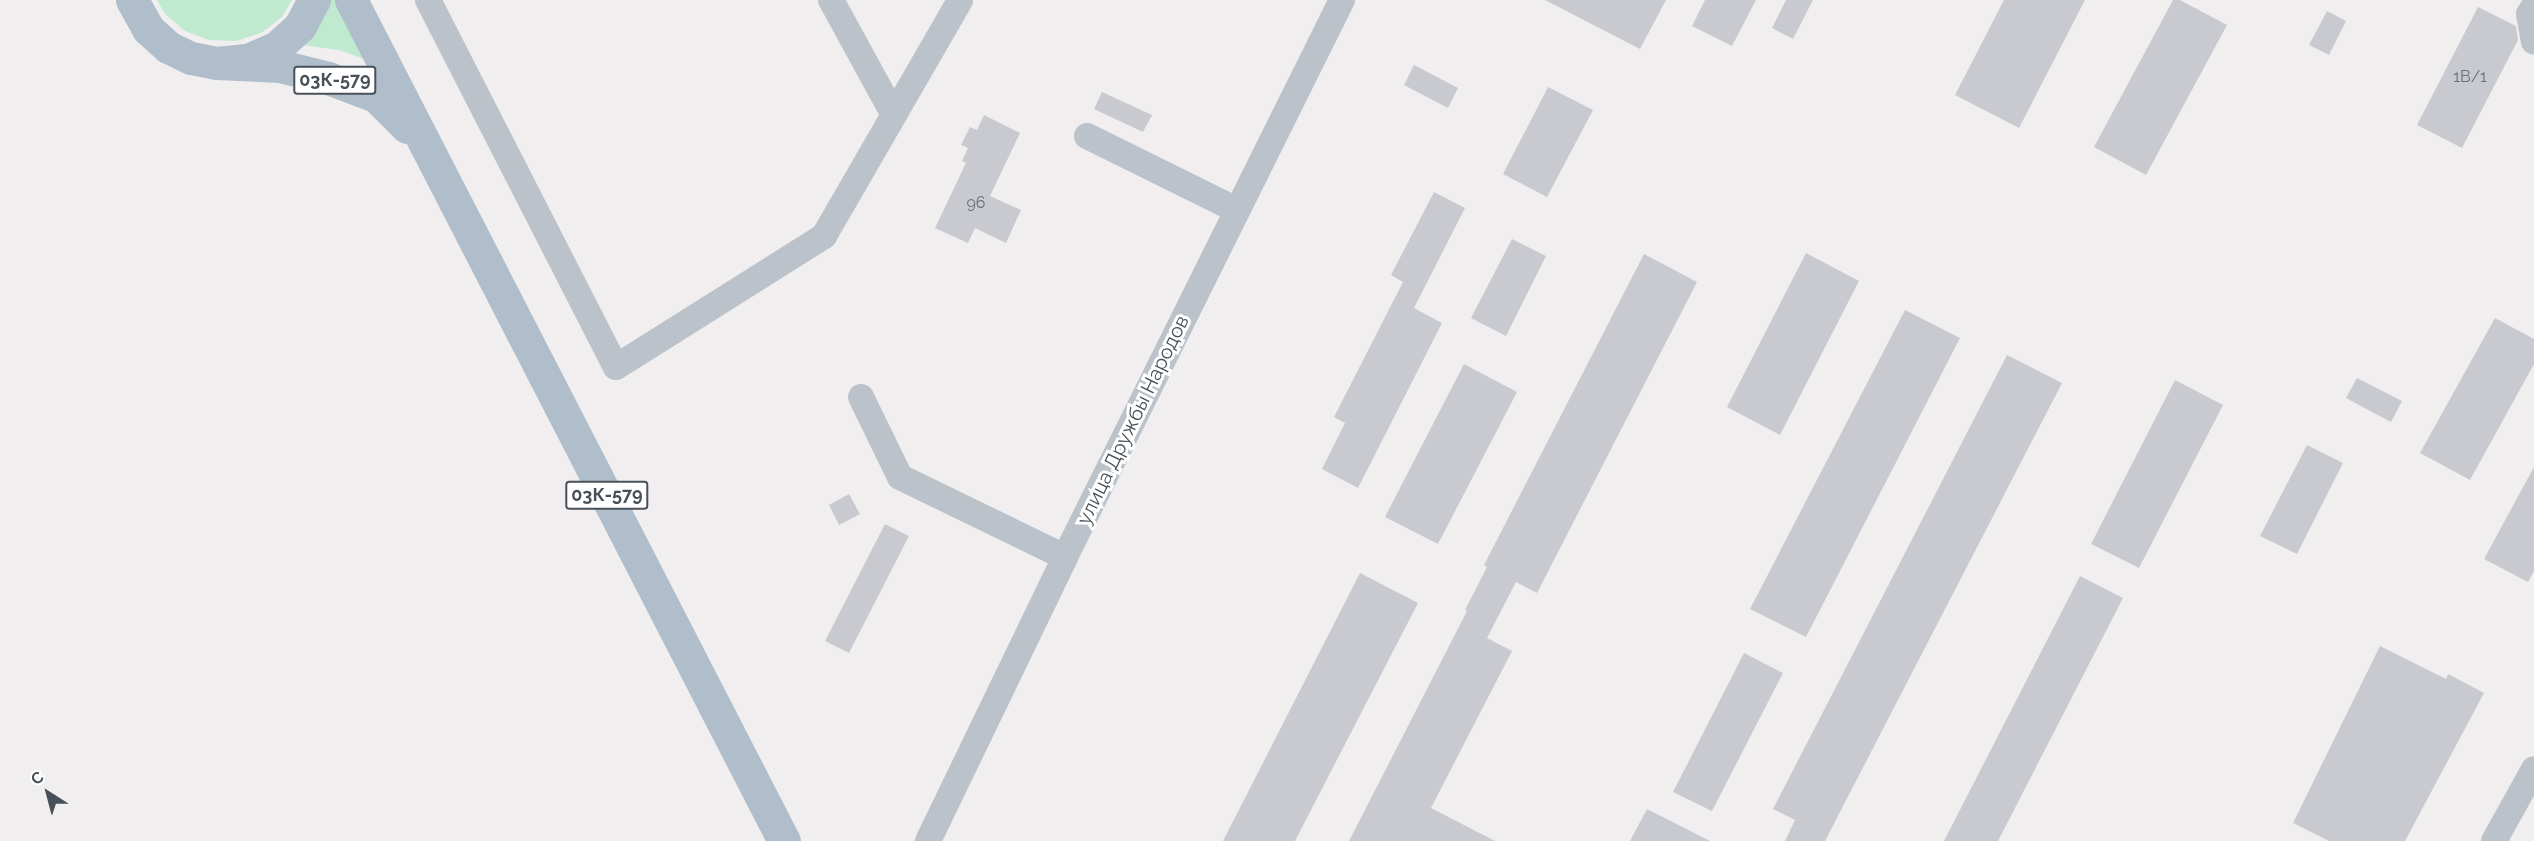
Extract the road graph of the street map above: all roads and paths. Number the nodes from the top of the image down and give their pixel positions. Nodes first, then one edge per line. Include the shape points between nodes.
1 (314, 0) edge
2 (351, 0) edge
3 (428, 0) edge
4 (831, 0) edge
5 (960, 0) edge
6 (1342, 0) edge
7 (131, 2) edge
8 (2534, 6) edge
9 (2534, 42) edge
10 (217, 63) junction
11 (894, 115) junction
12 (1087, 136) dead end
13 (429, 150) junction
14 (1237, 210) junction
15 (861, 397) dead end
16 (1065, 557) junction
17 (2534, 770) edge
18 (941, 813) junction
19 (784, 839) edge
20 (913, 841) edge
21 (928, 841) edge
22 (936, 841) edge
23 (2494, 841) edge

1 - 10 main road, 03К-579 via 300,26 277,47 248,60
2 - 13 main road, 03К-579
3 - 11 street via 616,367 824,236
4 - 11 street
5 - 11 street
6 - 14 street, улица Дружбы Народов
7 - 10 main road, 03К-579 via 148,29 168,46 191,58
8 - 9 street via 2529,14
10 - 13 main road, 03К-579 via 280,66 376,96
12 - 14 street
13 - 19 main road, 03К-579
14 - 16 street, улица Дружбы Народов
15 - 16 street via 900,477
16 - 18 street, улица Дружбы Народов
17 - 23 street
18 - 20 street
18 - 21 street, улица Дружбы Народов
18 - 22 street

